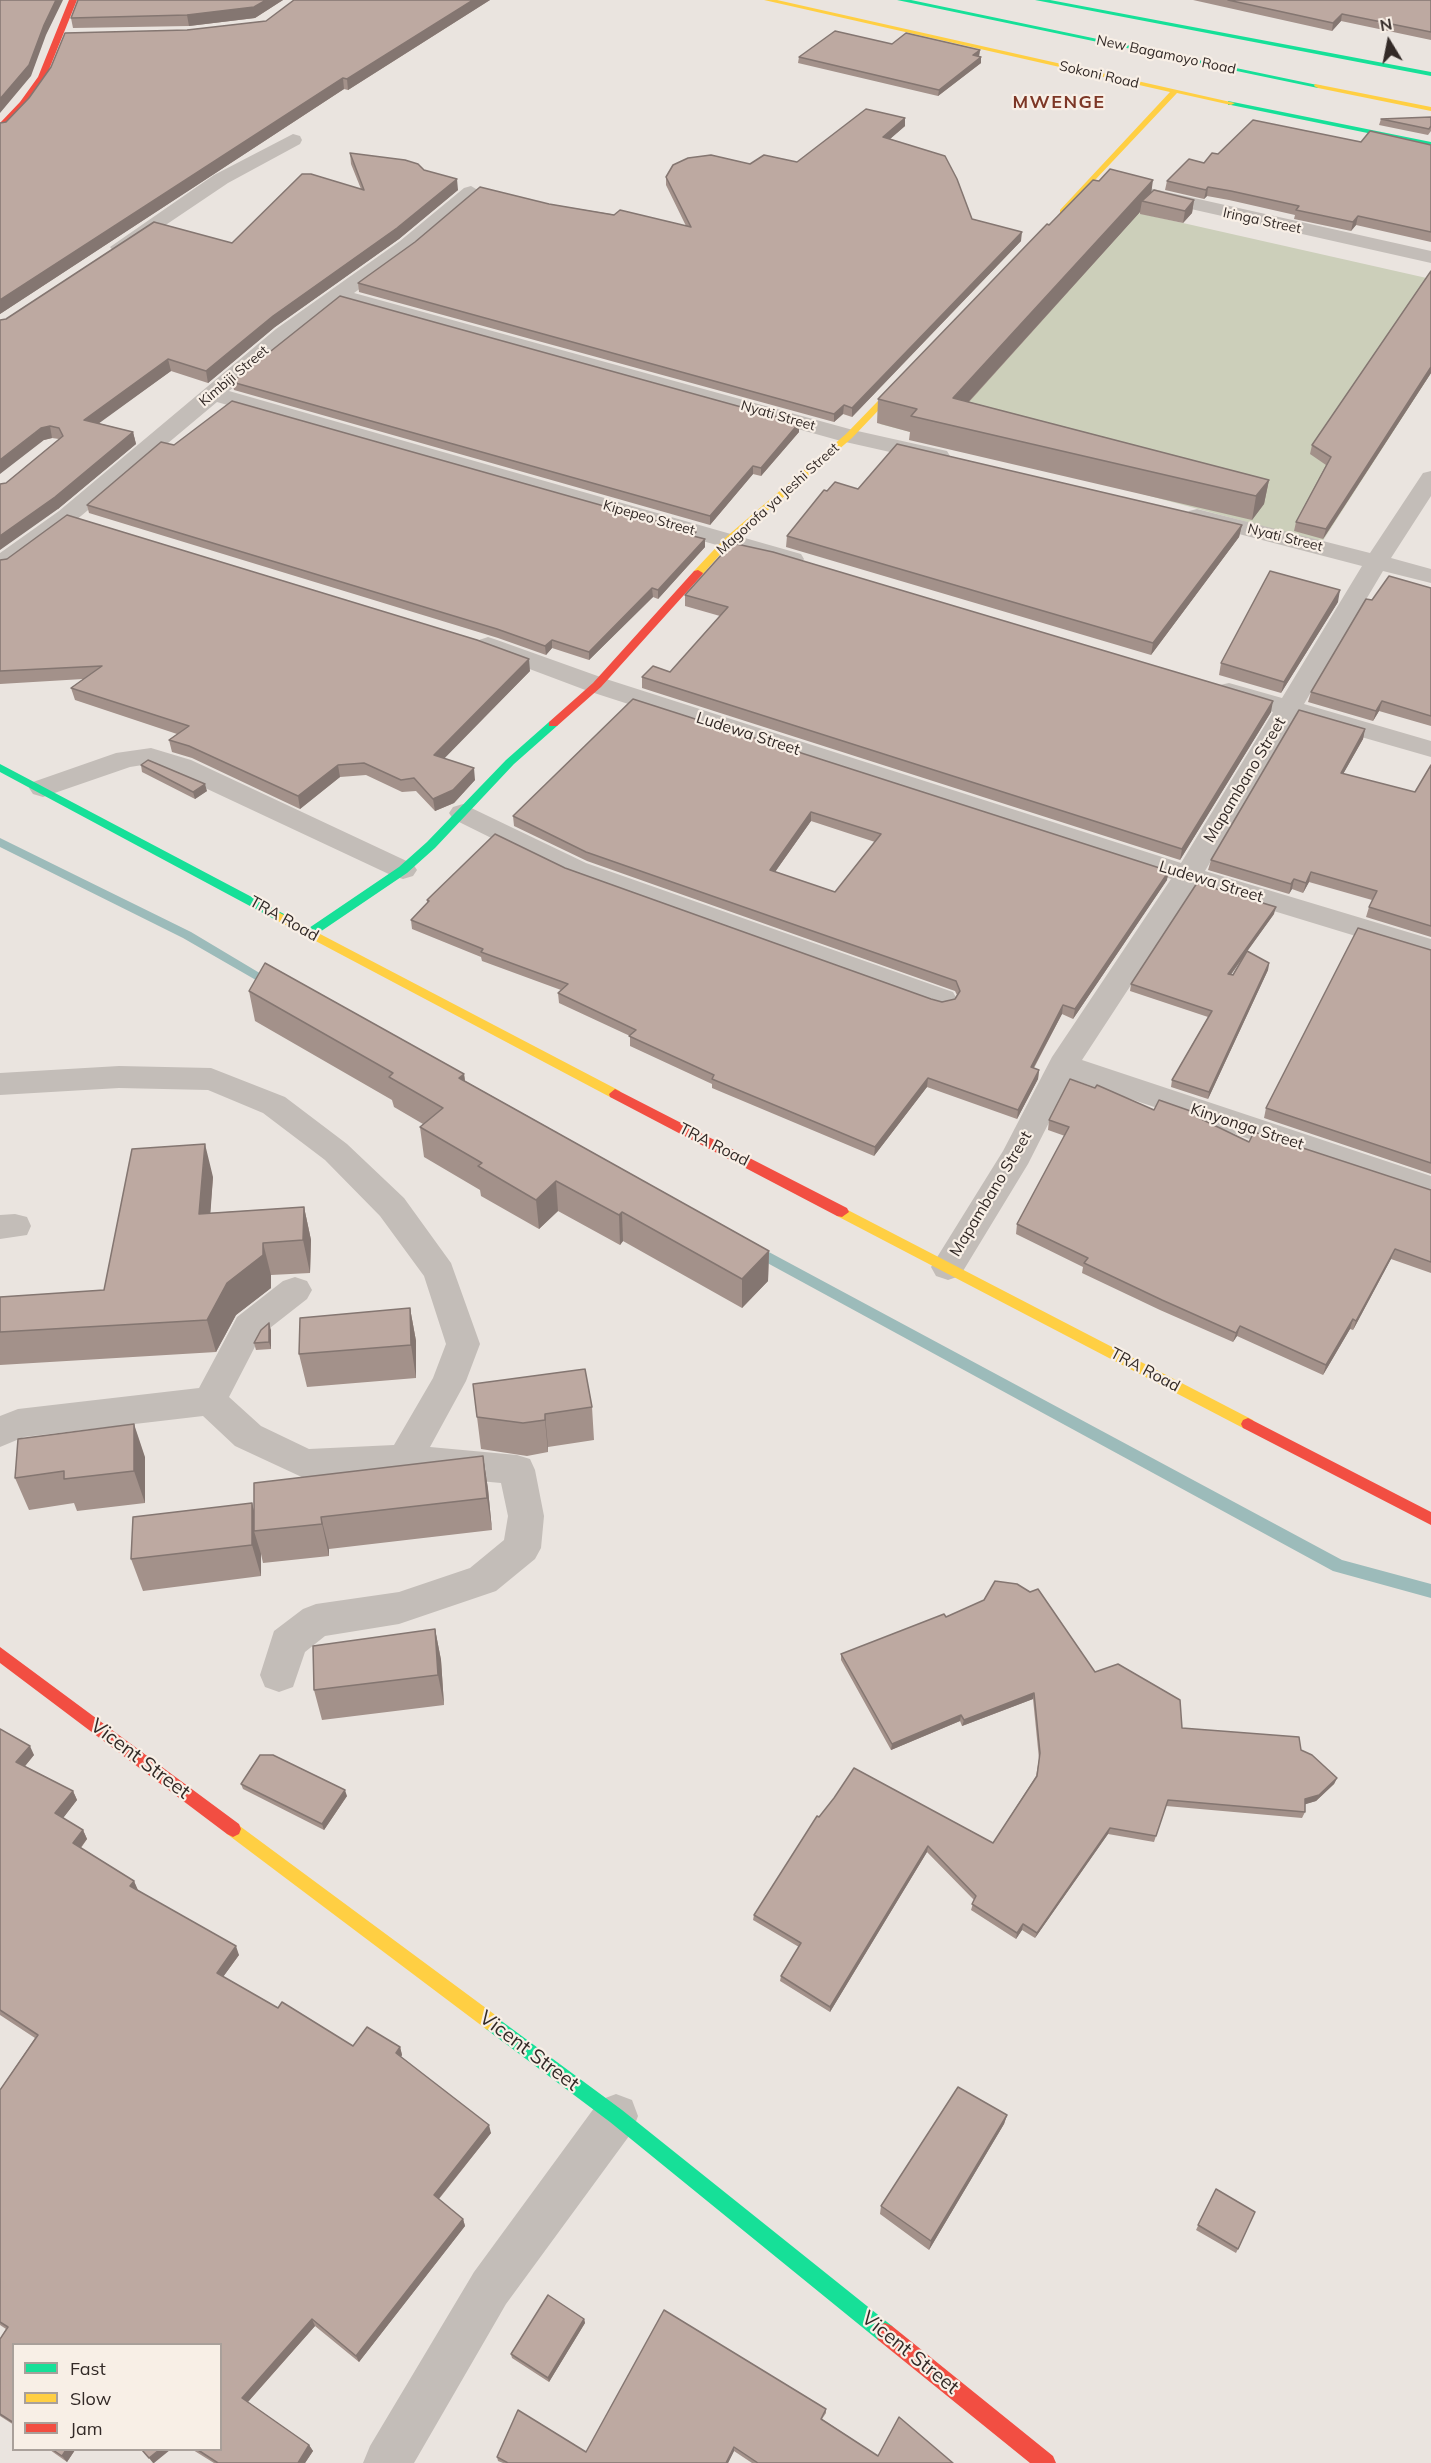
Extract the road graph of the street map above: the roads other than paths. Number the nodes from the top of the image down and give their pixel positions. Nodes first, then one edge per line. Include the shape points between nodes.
1 (73, 0) edge
2 (768, 0) edge
3 (902, 0) edge
4 (1039, 0) edge
5 (57, 36) junction
6 (81, 36) edge
7 (1431, 74) edge
8 (1174, 92) junction
9 (1431, 109) edge
10 (0, 127) edge
11 (293, 140) dead end
12 (1431, 144) edge
13 (1094, 180) junction
14 (471, 192) edge
15 (1053, 223) edge
16 (1431, 257) edge
17 (102, 259) edge
18 (338, 295) junction
19 (922, 360) edge
20 (211, 393) junction
21 (849, 436) junction
22 (958, 460) edge
23 (1431, 478) edge
24 (1181, 512) edge
25 (728, 540) junction
26 (6, 554) edge
27 (1377, 561) junction
28 (808, 564) edge
29 (1431, 576) edge
30 (466, 638) edge
31 (597, 685) junction
32 (1208, 685) edge
33 (1288, 709) junction
34 (1431, 749) edge
35 (0, 767) edge
36 (43, 788) junction
37 (464, 813) junction
38 (403, 870) junction
39 (1188, 874) junction
40 (310, 933) junction
41 (1431, 949) edge
42 (942, 999) edge
43 (1063, 1065) junction
44 (0, 1084) edge
45 (1431, 1188) edge
46 (948, 1267) junction
47 (295, 1290) edge
48 (210, 1401) junction
49 (0, 1433) edge
50 (404, 1459) junction
51 (1431, 1519) edge
52 (0, 1654) edge
53 (279, 1676) dead end
54 (616, 2116) junction
55 (387, 2463) edge
56 (1046, 2463) edge

1 - 5 main road
2 - 8 main road, Sokoni Road
3 - 9 main road, New Bagamoyo Road
4 - 7 main road, New Bagamoyo Road
5 - 6 street
5 - 10 main road via 42,77
8 - 12 main road, Sokoni Road
8 - 13 main road
11 - 17 street via 221,179
13 - 15 main road
13 - 16 street, Iringa Street
14 - 18 street, Kimbiji Street
18 - 20 street, Kimbiji Street
18 - 21 street, Nyati Street
19 - 21 main road, Magorofa ya Jeshi Street
20 - 25 street, Kipepeo Street
20 - 26 street, Kimbiji Street via 78,519
21 - 22 street, Nyati Street
21 - 25 main road, Magorofa ya Jeshi Street
23 - 27 street, Mapambano Street
24 - 27 street, Nyati Street
25 - 28 street, Kipepeo Street
25 - 31 main road, Magorofa ya Jeshi Street
27 - 29 street, Nyati Street
27 - 33 street, Mapambano Street
30 - 31 street, Ludewa Street
31 - 37 main road, Magorofa ya Jeshi Street via 510,762
31 - 39 street, Ludewa Street
32 - 33 street
33 - 34 street
33 - 39 street, Mapambano Street
35 - 36 main road, TRA Road
36 - 38 street via 126,759 151,756 181,766
36 - 40 main road, TRA Road
37 - 38 main road, Magorofa ya Jeshi Street
37 - 42 street via 576,869
38 - 40 main road, Magorofa ya Jeshi Street
39 - 41 street, Ludewa Street
39 - 43 street, Mapambano Street
40 - 46 main road, TRA Road
43 - 45 street, Kinyonga Street
43 - 46 street, Mapambano Street via 1017,1156
44 - 50 street via 119,1077 212,1079 274,1105 336,1152 392,1207 439,1272 463,1344 449,1381
46 - 51 main road, TRA Road
47 - 48 street via 249,1326
48 - 49 street via 18,1423
48 - 50 street via 248,1436 306,1464
50 - 53 street via 517,1470 526,1516 522,1548 483,1580 399,1608 315,1621 288,1643
52 - 54 main road, Vicent Street
54 - 55 street via 490,2288
54 - 56 main road, Vicent Street

